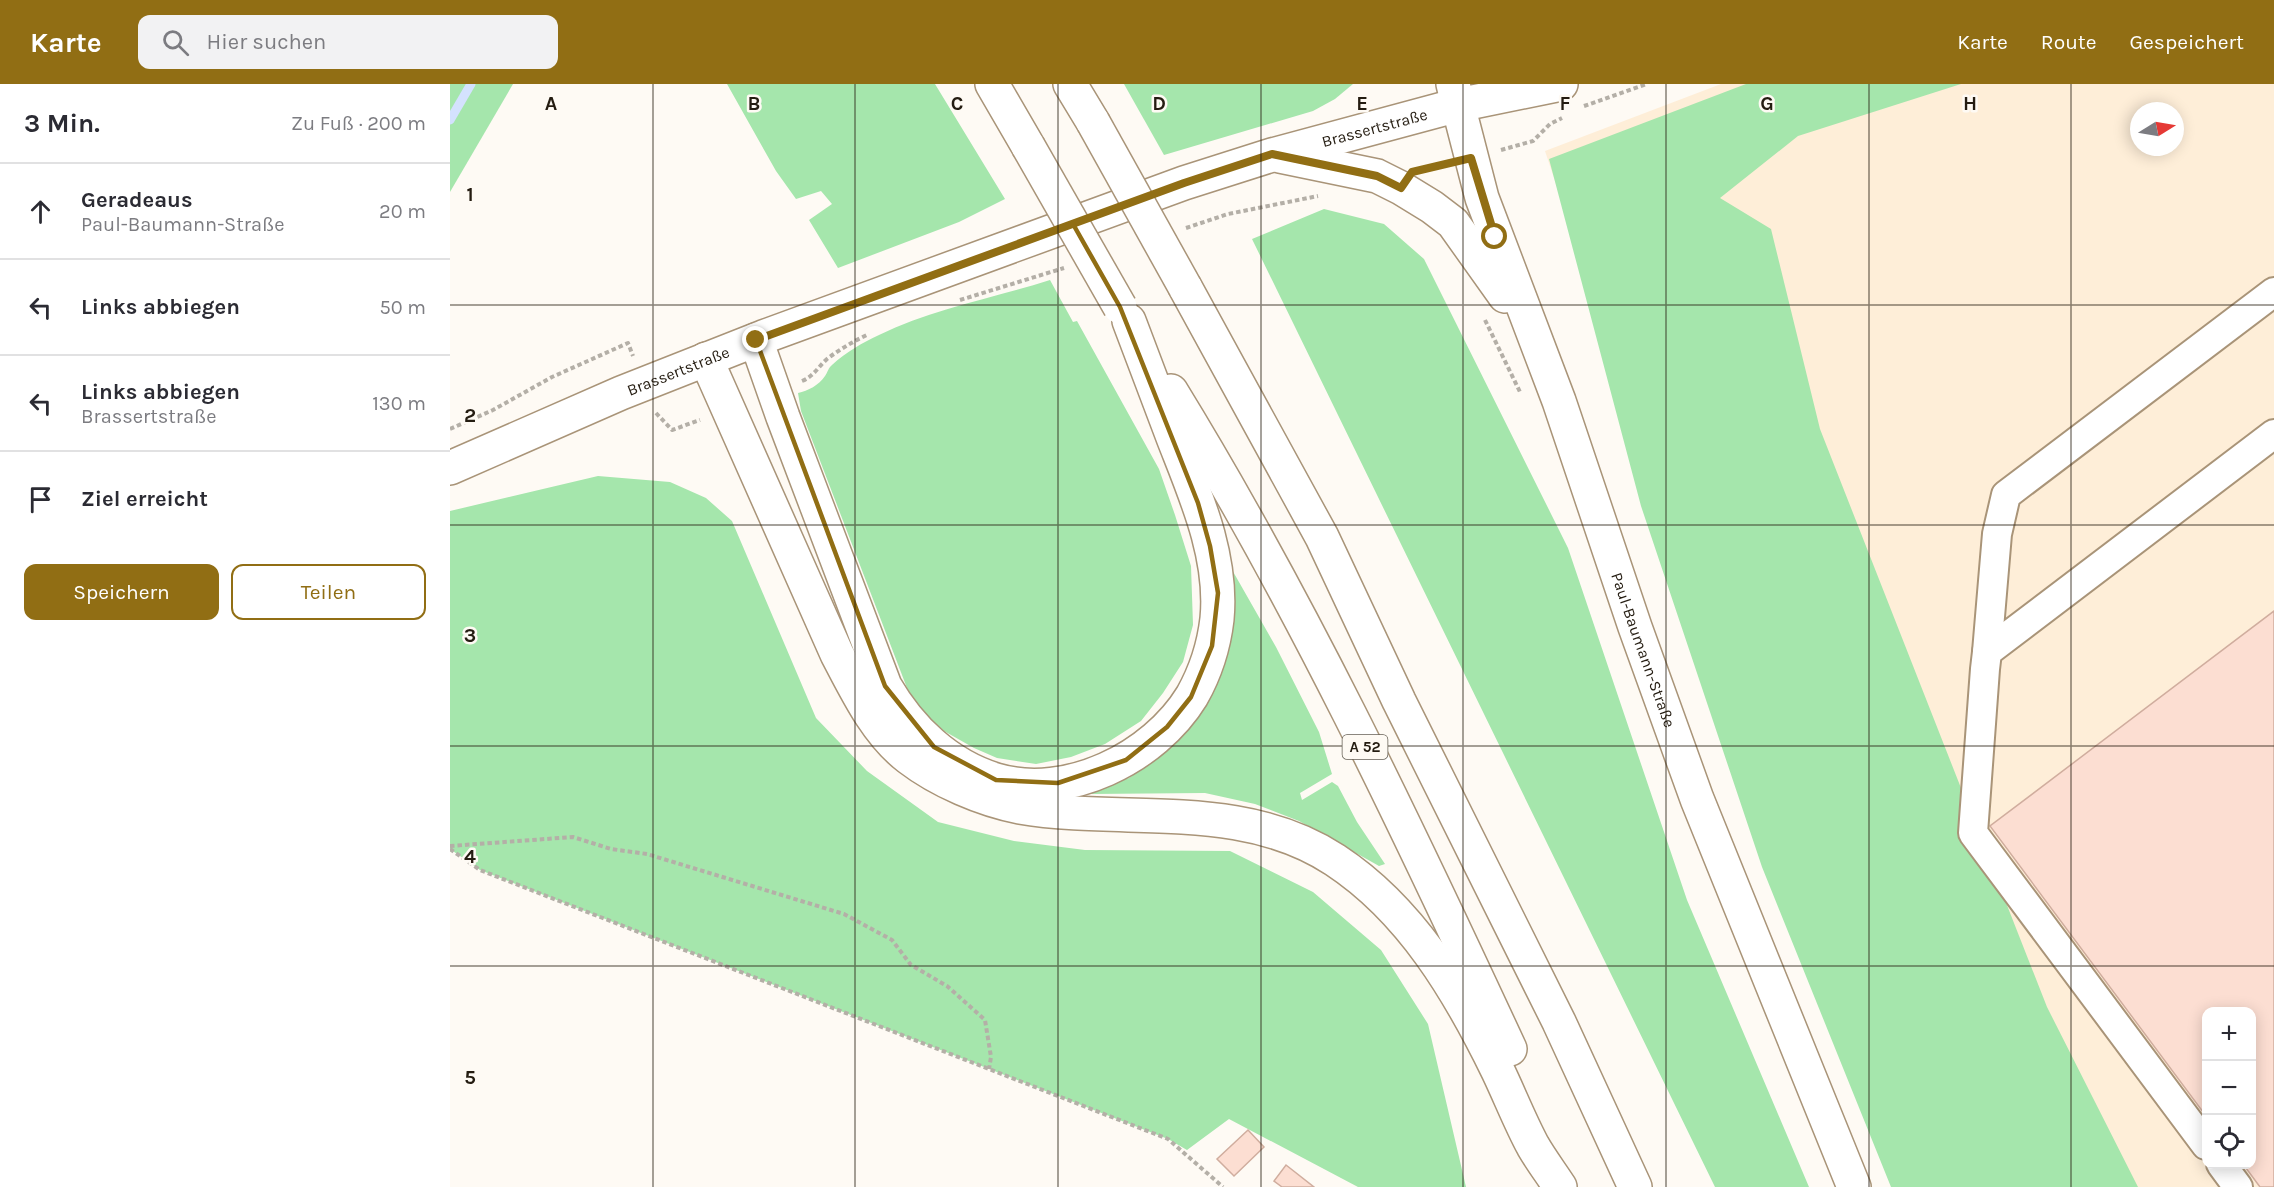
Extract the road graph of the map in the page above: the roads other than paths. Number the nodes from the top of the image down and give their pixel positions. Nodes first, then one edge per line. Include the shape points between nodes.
1 (993, 84) edge
2 (1070, 84) edge
3 (1456, 95) edge
4 (1569, 102) edge
5 (1272, 154) junction
6 (2274, 291) edge
7 (1124, 314) junction
8 (1533, 334) junction
9 (756, 340) junction
10 (706, 359) junction
11 (2274, 434) edge
12 (450, 468) edge
13 (1987, 652) junction
14 (2202, 1140) edge
15 (2225, 1169) edge
16 (1560, 1187) edge
17 (1574, 1187) edge
18 (1635, 1187) edge
19 (1854, 1187) edge
20 (2238, 1187) edge

1 - 7 main road, A 52, bridge
2 - 18 main road, bridge via 1322,537 1559,1022
3 - 4 main road, Brassertstraße
3 - 5 main road, Brassertstraße
3 - 8 main road, Paul-Baumann-Straße via 1495,237
5 - 8 main road via 1377,176 1432,207 1453,223
5 - 9 main road, Brassertstraße
6 - 13 lane via 2007,495 1997,534
7 - 9 main road via 1198,503 1210,546 1218,593 1212,646 1191,697 1167,727 1126,760 1058,783 996,780 959,765 934,747 897,707 885,686
7 - 17 main road, A 52 via 1224,477 1308,635 1416,847
8 - 19 main road, Paul-Baumann-Straße via 1697,799
9 - 10 main road, Brassertstraße
10 - 12 main road, Brassertstraße
10 - 16 main road via 837,654 858,695 900,750 952,784 1020,807 1235,823 1276,833 1334,859 1385,899 1423,943 1458,996 1533,1146
11 - 13 lane
13 - 14 lane via 1974,833
15 - 20 lane

